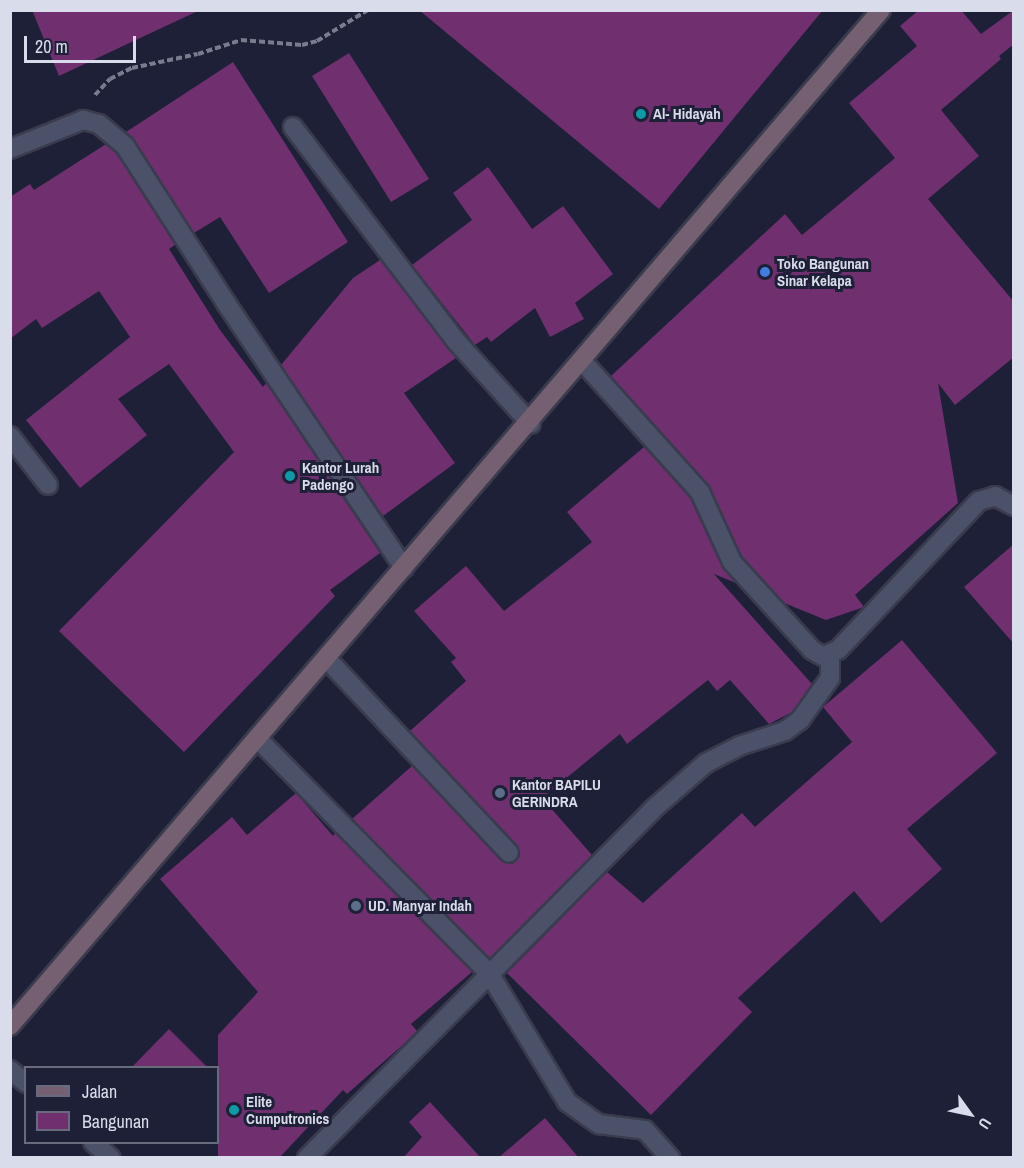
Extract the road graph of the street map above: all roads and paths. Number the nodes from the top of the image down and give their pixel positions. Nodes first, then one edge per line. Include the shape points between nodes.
1 (368, 10) edge
2 (881, 10) edge
3 (83, 120) junction
4 (292, 127) dead end
5 (10, 149) edge
6 (583, 362) junction
7 (531, 424) junction
8 (10, 436) edge
9 (48, 485) dead end
10 (1014, 506) edge
11 (404, 568) junction
12 (830, 656) junction
13 (326, 658) junction
14 (257, 738) junction
15 (509, 853) dead end
16 (489, 973) junction
17 (10, 1026) edge
18 (10, 1070) edge
19 (24, 1081) edge
20 (94, 1144) edge
21 (111, 1158) edge
22 (307, 1158) edge
23 (670, 1158) edge

1 - 3 path via 317,41 302,45 241,40 132,68 103,87
2 - 6 main road
3 - 5 street
3 - 11 street via 99,124 125,146
4 - 7 street via 455,340
6 - 7 main road
6 - 12 street via 699,492 732,562 812,650
7 - 11 main road
8 - 9 street
10 - 12 street via 995,496 979,501
11 - 13 main road
12 - 16 street via 830,678 800,720 785,731 739,746 706,764 652,810
13 - 14 main road
13 - 15 street
14 - 16 street
14 - 17 main road
16 - 22 street
16 - 23 street via 567,1102 599,1124 645,1131
18 - 19 street
20 - 21 street

